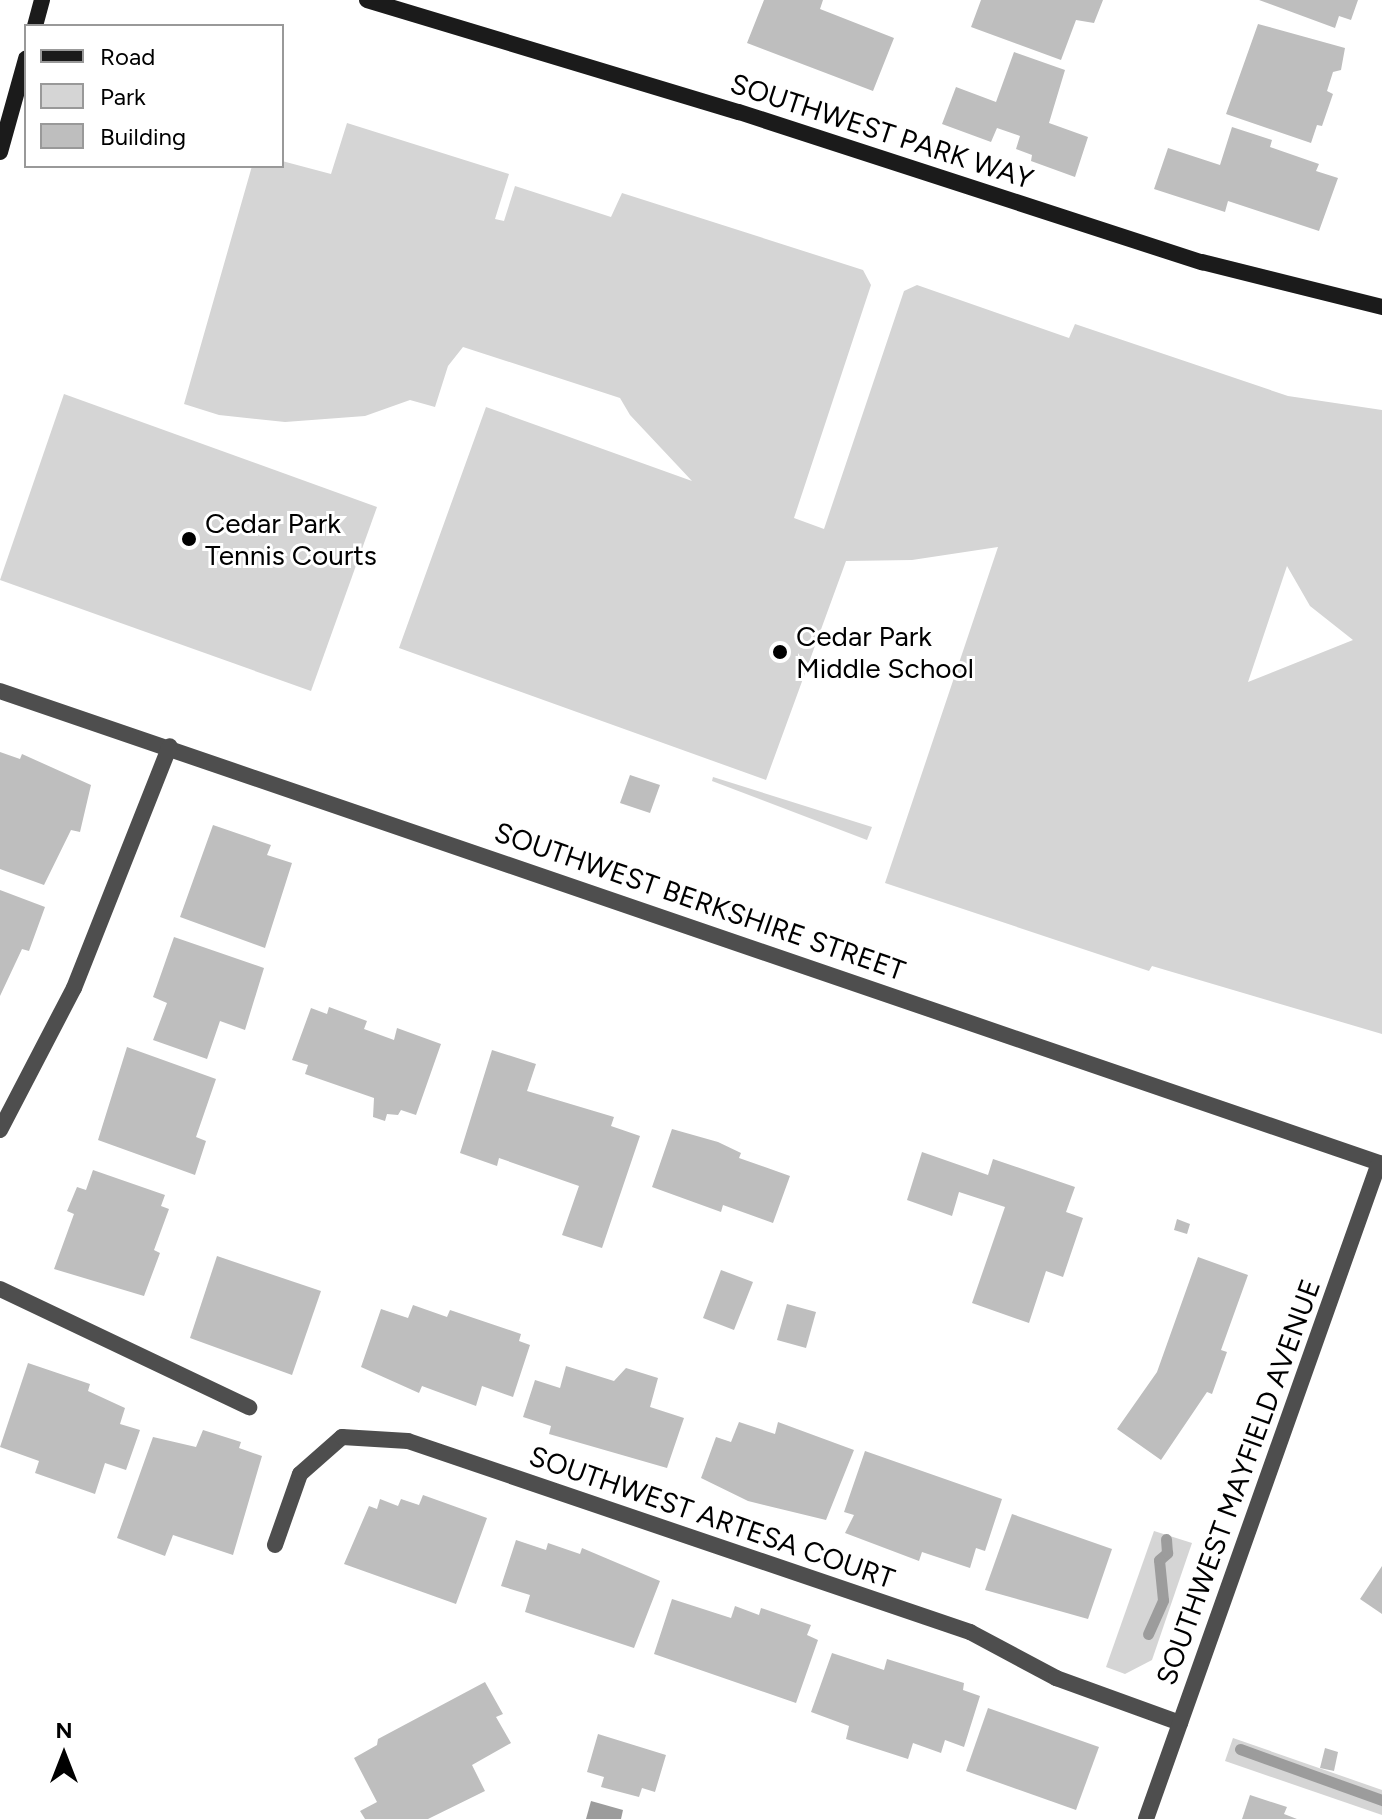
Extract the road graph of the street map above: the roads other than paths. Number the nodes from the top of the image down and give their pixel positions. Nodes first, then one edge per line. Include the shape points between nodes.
1 (42, 0) edge
2 (367, 0) edge
3 (36, 24) edge
4 (24, 66) edge
5 (0, 152) edge
6 (1382, 307) edge
7 (0, 691) edge
8 (170, 746) junction
9 (0, 1130) edge
10 (1380, 1164) edge
11 (0, 1289) edge
12 (249, 1407) dead end
13 (275, 1545) dead end
14 (1180, 1723) junction
15 (1146, 1819) edge

1 - 3 street
2 - 6 street, SOUTHWEST PARK WAY via 739,112 1202,262
4 - 5 street
7 - 8 street, SOUTHWEST BERKSHIRE STREET
8 - 9 street via 74,988
8 - 10 street, SOUTHWEST BERKSHIRE STREET
10 - 14 street, SOUTHWEST MAYFIELD AVENUE
11 - 12 street
13 - 14 street, SOUTHWEST ARTESA COURT via 300,1474 342,1437 408,1441 970,1632 1056,1678
14 - 15 street, SOUTHWEST MAYFIELD AVENUE

